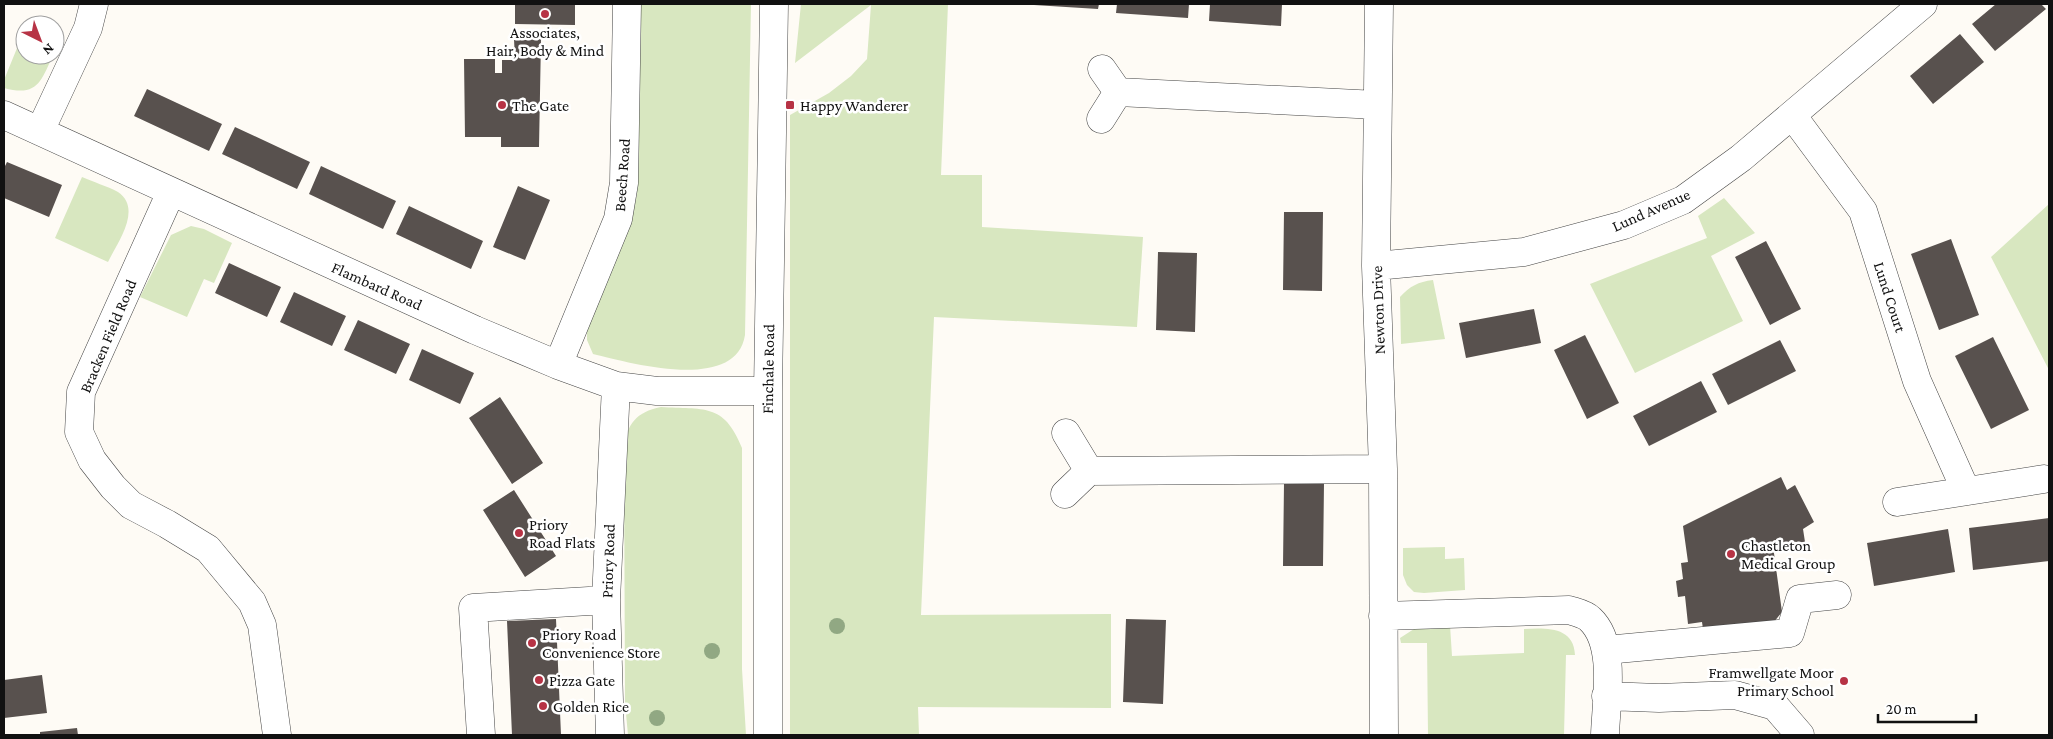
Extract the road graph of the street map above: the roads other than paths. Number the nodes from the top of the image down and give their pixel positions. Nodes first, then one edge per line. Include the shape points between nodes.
1 (94, 4) edge
2 (627, 4) edge
3 (774, 4) edge
4 (1379, 4) edge
5 (1923, 4) edge
6 (1102, 69) dead end
7 (1118, 92) junction
8 (1377, 105) junction
9 (4, 115) edge
10 (1792, 115) junction
11 (1101, 119) dead end
12 (40, 131) junction
13 (171, 192) junction
14 (1376, 266) junction
15 (558, 365) junction
16 (616, 386) junction
17 (768, 391) junction
18 (1066, 433) dead end
19 (1383, 469) junction
20 (1089, 471) junction
21 (2044, 479) dead end
22 (1966, 491) junction
23 (1065, 494) dead end
24 (1897, 502) dead end
25 (1837, 595) dead end
26 (606, 600) junction
27 (1383, 616) junction
28 (1606, 650) junction
29 (1606, 696) junction
30 (277, 735) edge
31 (482, 735) edge
32 (610, 735) edge
33 (768, 735) edge
34 (1384, 735) edge
35 (1605, 735) edge
36 (1800, 735) edge

1 - 12 street via 88,28
2 - 15 street, Beech Road via 624,183 618,219
3 - 17 street, Finchale Road
4 - 8 street, Newton Drive
5 - 10 street, Lund Avenue
6 - 7 street
7 - 8 street
7 - 11 street
8 - 14 street, Newton Drive
9 - 12 street, Flambard Road
10 - 14 street, Lund Avenue via 1741,158 1683,200 1624,224 1524,252
10 - 22 street, Lund Court via 1862,210 1917,381
12 - 13 street, Flambard Road
13 - 15 street, Flambard Road
13 - 30 street, Bracken Field Road via 81,392 79,432 92,460 131,505 208,549 252,602 262,624
14 - 19 street, Newton Drive
15 - 16 street, Flambard Road
16 - 17 street, Flambard Road via 657,392
16 - 26 street, Priory Road
17 - 33 street, Finchale Road
18 - 20 street
19 - 20 street
19 - 27 street, Newton Drive
20 - 23 street
21 - 22 street
22 - 24 street
25 - 28 street via 1800,599 1790,633
26 - 31 street via 473,608
26 - 32 street, Priory Road
27 - 28 street via 1569,610 1589,618 1603,639
27 - 34 street, Newton Drive
28 - 29 street
29 - 35 street
29 - 36 street via 1735,695 1775,706

